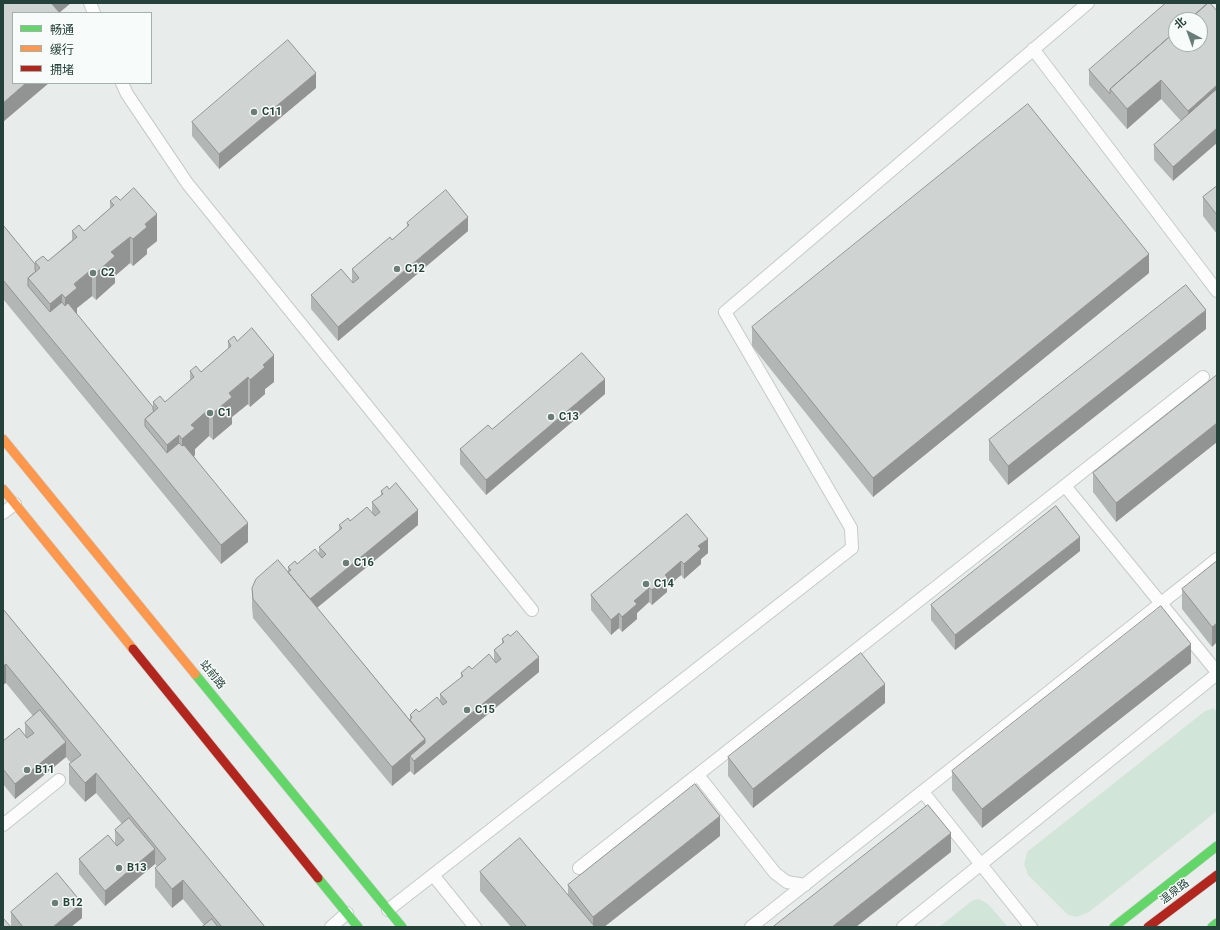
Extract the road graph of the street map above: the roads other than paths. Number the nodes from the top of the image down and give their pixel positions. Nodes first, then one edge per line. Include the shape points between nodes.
1 (1088, 3) edge
2 (1033, 49) junction
3 (122, 84) edge
4 (1217, 291) edge
5 (1203, 377) dead end
6 (3, 439) edge
7 (1065, 486) junction
8 (3, 489) edge
9 (15, 504) junction
10 (3, 513) edge
11 (1217, 559) edge
12 (1161, 603) junction
13 (532, 610) dead end
14 (1217, 673) edge
15 (698, 775) junction
16 (59, 780) dead end
17 (923, 792) junction
18 (3, 825) edge
19 (1217, 846) edge
20 (981, 864) junction
21 (580, 868) dead end
22 (433, 875) junction
23 (1217, 875) edge
24 (805, 885) junction
25 (388, 910) junction
26 (347, 914) junction
27 (1217, 923) edge
28 (331, 927) edge
29 (358, 927) edge
30 (402, 927) edge
31 (474, 927) edge
32 (752, 927) edge
33 (903, 927) edge
34 (1031, 927) edge
35 (1114, 927) edge
36 (1148, 927) edge
37 (1212, 927) edge

1 - 2 lane
2 - 4 lane
2 - 22 lane via 725,312 851,528 852,548
3 - 13 lane via 187,183
5 - 7 lane
6 - 25 street, 站前路
7 - 12 lane
7 - 15 lane
8 - 9 street
9 - 10 lane
9 - 26 street
11 - 12 lane
12 - 14 lane
12 - 17 lane
14 - 20 lane
15 - 21 lane
15 - 24 lane via 775,873 787,882
16 - 18 lane
17 - 20 lane
17 - 24 lane
19 - 35 street
20 - 33 lane
20 - 34 lane
22 - 25 lane
22 - 31 lane
23 - 36 street, 温泉路
24 - 32 lane
25 - 30 street, 站前路
26 - 28 lane
26 - 29 street
27 - 37 street

